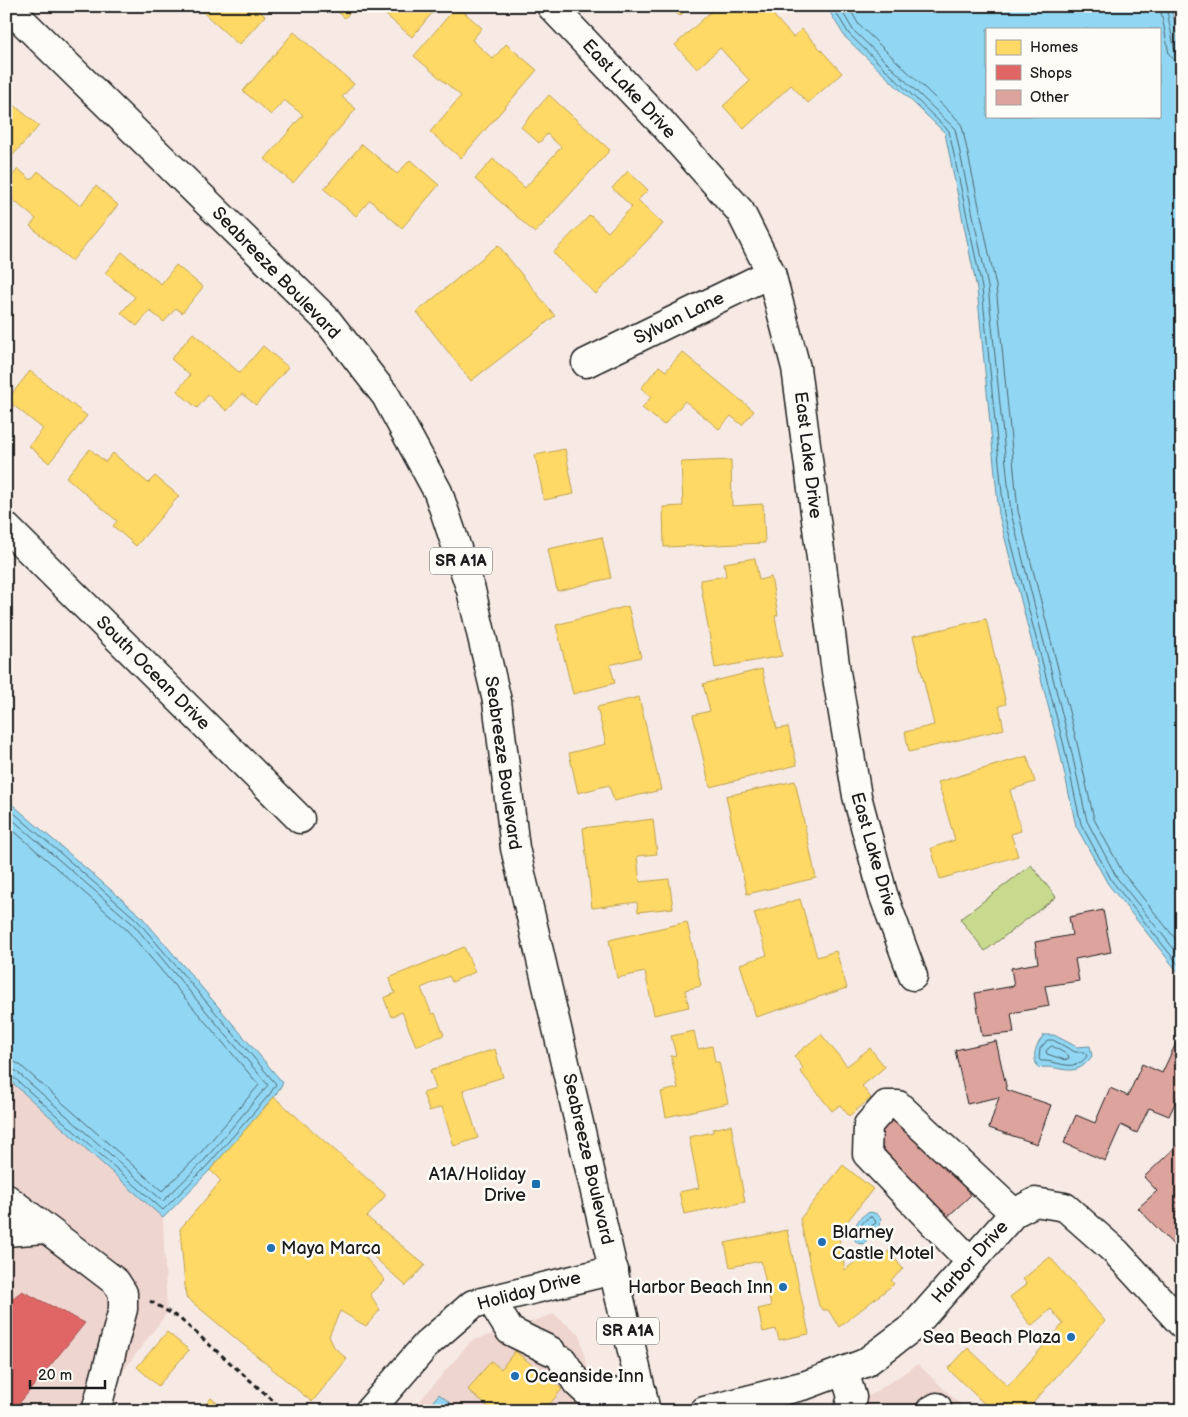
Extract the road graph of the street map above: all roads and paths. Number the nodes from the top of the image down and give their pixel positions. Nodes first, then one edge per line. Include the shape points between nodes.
1 (7, 6) edge
2 (551, 6) edge
3 (771, 273) junction
4 (586, 363) dead end
5 (6, 527) edge
6 (300, 819) dead end
7 (913, 976) dead end
8 (6, 1198) edge
9 (1014, 1213) junction
10 (45, 1229) junction
11 (6, 1232) edge
12 (970, 1261) junction
13 (614, 1270) junction
14 (116, 1282) junction
15 (491, 1300) junction
16 (1182, 1324) edge
17 (844, 1371) junction
18 (644, 1401) edge
19 (855, 1406) edge
20 (96, 1411) edge
21 (285, 1411) edge
22 (369, 1411) edge
23 (704, 1411) edge

1 - 13 street, Seabreeze Boulevard / SR A1A via 327,320 386,396 438,492 471,590 497,701 515,848
2 - 3 street, East Lake Drive via 663,124 740,212
3 - 4 street, Sylvan Lane
3 - 7 street, East Lake Drive via 796,368 836,672 856,796 884,894
5 - 6 street, South Ocean Drive
8 - 10 street
9 - 12 street, Harbor Drive
9 - 12 street via 898,1105 886,1105 868,1125 867,1154
9 - 16 street, Harbor Drive via 1035,1202 1065,1207 1116,1252
10 - 11 street
10 - 14 street
12 - 17 street, Harbor Drive via 913,1327 865,1363
13 - 15 street, Holiday Drive
13 - 18 street, Seabreeze Boulevard / SR A1A
14 - 20 street via 123,1293 123,1309
14 - 21 path via 179,1318
15 - 18 street via 510,1330 557,1356 576,1383 588,1393
15 - 22 street, Holiday Drive via 473,1304 427,1344
17 - 19 street
17 - 23 street, Harbor Drive via 806,1385

